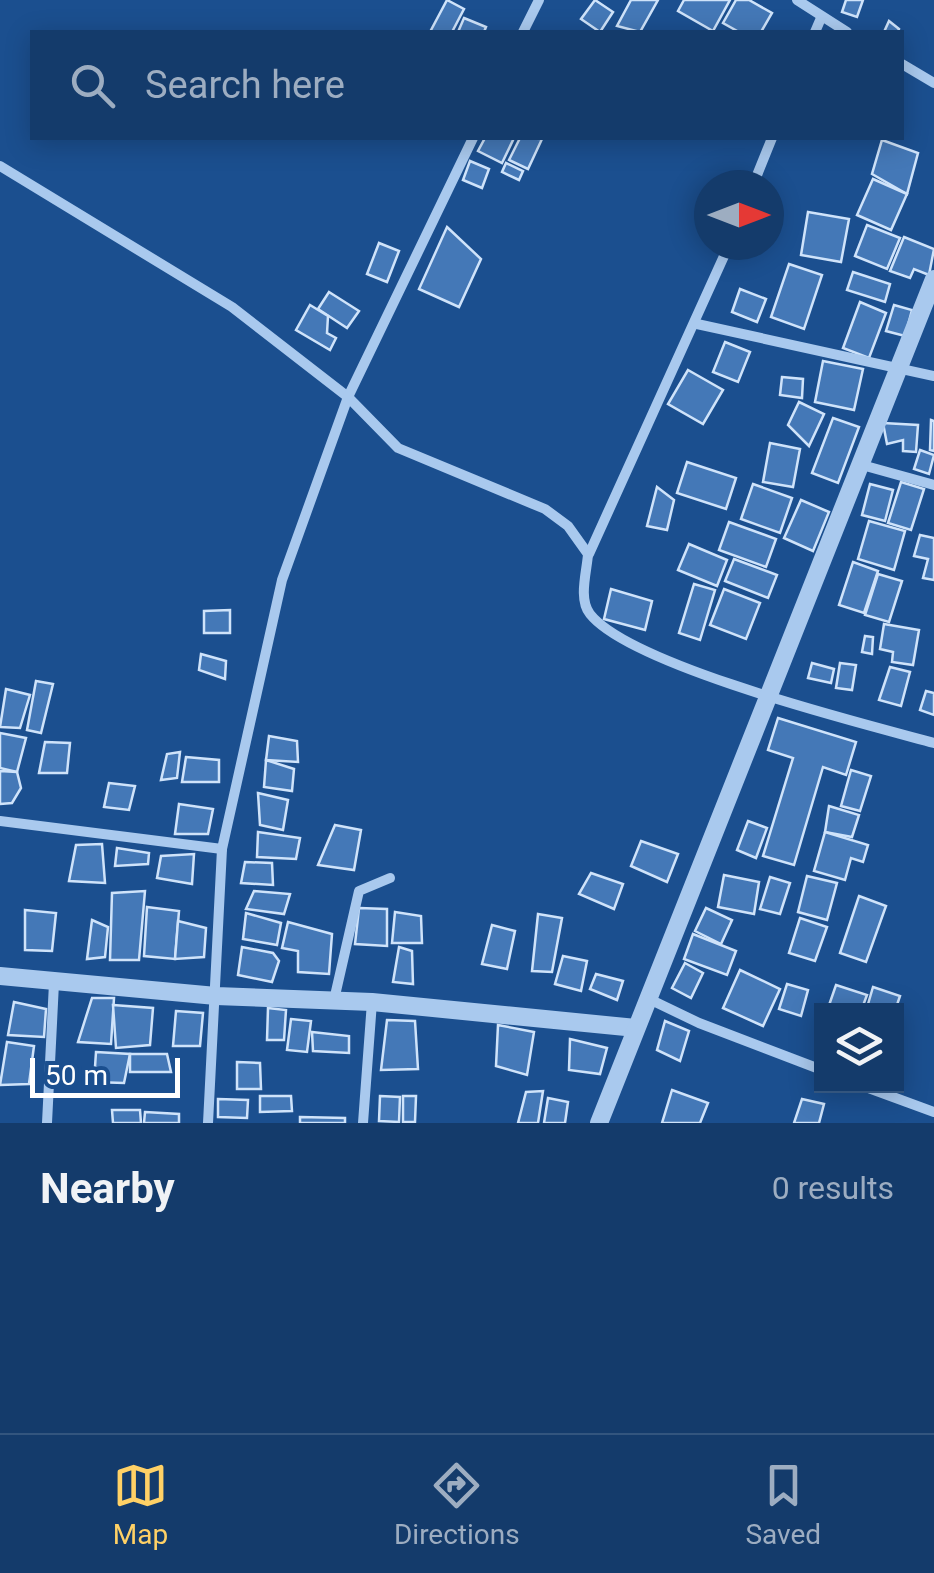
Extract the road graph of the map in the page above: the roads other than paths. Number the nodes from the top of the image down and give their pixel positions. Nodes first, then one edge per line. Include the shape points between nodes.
1 (538, 0) edge
2 (797, 0) edge
3 (821, 18) junction
4 (524, 30) edge
5 (816, 30) edge
6 (842, 30) edge
7 (904, 65) edge
8 (934, 83) edge
9 (472, 140) edge
10 (771, 140) edge
11 (0, 166) edge
12 (759, 170) edge
13 (723, 260) edge
14 (934, 279) edge
15 (696, 324) junction
16 (902, 366) junction
17 (934, 376) edge
18 (348, 397) junction
19 (862, 465) junction
20 (934, 486) edge
21 (588, 554) junction
22 (766, 696) junction
23 (934, 743) edge
24 (0, 821) edge
25 (222, 849) junction
26 (390, 878) dead end
27 (0, 976) edge
28 (54, 983) junction
29 (216, 996) junction
30 (648, 998) junction
31 (334, 1000) junction
32 (372, 1002) junction
33 (636, 1028) junction
34 (814, 1067) edge
35 (882, 1093) edge
36 (934, 1112) edge
37 (46, 1123) edge
38 (208, 1123) edge
39 (362, 1123) edge
40 (599, 1123) edge

1 - 4 street
2 - 3 street
3 - 5 street
3 - 6 street
7 - 8 street
9 - 18 street
10 - 12 street
11 - 18 street via 232,307
13 - 15 street
14 - 16 street
15 - 16 street
15 - 21 street
16 - 17 street
16 - 19 street
18 - 21 street via 398,448 545,509
18 - 25 street via 282,580
19 - 20 street
19 - 22 street
21 - 22 street via 584,597 590,614 638,646
22 - 23 street
22 - 30 street
24 - 25 street
25 - 29 street
26 - 31 street via 359,891
27 - 28 street
28 - 29 street
28 - 37 street
29 - 31 street
29 - 38 street
30 - 33 street
30 - 34 street
31 - 32 street
32 - 33 street
32 - 39 street
33 - 40 street
35 - 36 street

